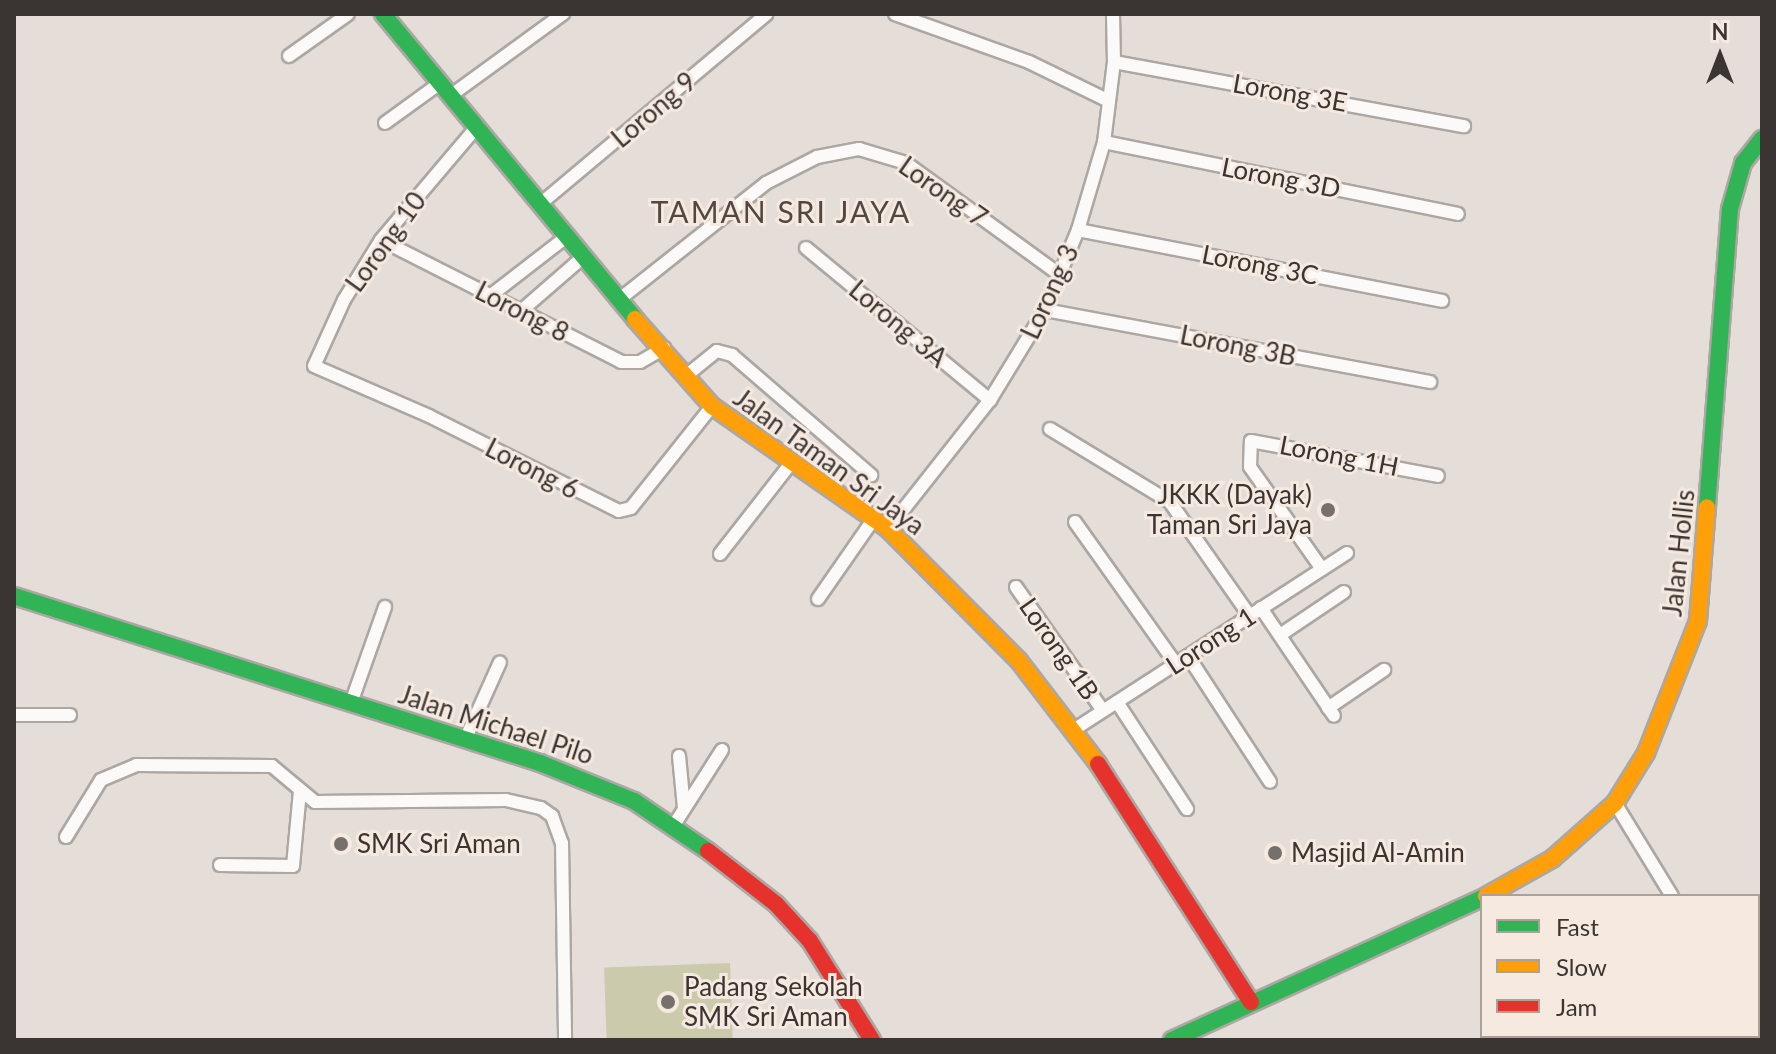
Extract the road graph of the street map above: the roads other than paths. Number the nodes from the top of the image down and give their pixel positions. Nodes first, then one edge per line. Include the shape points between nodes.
1 (348, 14) edge
2 (383, 14) edge
3 (563, 14) edge
4 (767, 14) edge
5 (1113, 14) edge
6 (904, 15) edge
7 (289, 56) dead end
8 (1114, 62) junction
9 (445, 90) junction
10 (1109, 101) junction
11 (385, 123) dead end
12 (1464, 126) dead end
13 (475, 129) junction
14 (1762, 139) edge
15 (1104, 142) junction
16 (539, 205) junction
17 (1458, 214) dead end
18 (1078, 230) junction
19 (566, 237) junction
20 (381, 240) junction
21 (806, 248) dead end
22 (582, 258) junction
23 (1059, 274) junction
24 (490, 296) junction
25 (621, 298) junction
26 (1442, 301) dead end
27 (1045, 310) junction
28 (521, 311) junction
29 (664, 348) junction
30 (314, 366) joint
31 (687, 375) junction
32 (1430, 382) dead end
33 (990, 400) junction
34 (712, 406) junction
35 (1050, 429) dead end
36 (791, 463) junction
37 (871, 475) dead end
38 (1438, 476) dead end
39 (1075, 522) dead end
40 (880, 525) junction
41 (1347, 553) dead end
42 (720, 554) dead end
43 (1322, 569) junction
44 (1016, 587) dead end
45 (1344, 592) dead end
46 (14, 596) edge
47 (818, 599) dead end
48 (385, 607) dead end
49 (1261, 608) junction
50 (1249, 615) junction
51 (1280, 635) junction
52 (1188, 656) junction
53 (500, 662) dead end
54 (1176, 664) junction
55 (1384, 670) dead end
56 (1117, 702) junction
57 (351, 703) junction
58 (1103, 711) junction
59 (14, 715) edge
60 (70, 715) dead end
61 (1075, 729) junction
62 (465, 740) junction
63 (722, 750) dead end
64 (679, 756) dead end
65 (1270, 782) dead end
66 (300, 791) junction
67 (1615, 803) junction
68 (684, 808) junction
69 (1187, 809) dead end
70 (674, 825) junction
71 (66, 837) dead end
72 (220, 865) dead end
73 (1489, 894) edge
74 (1671, 894) edge
75 (1480, 899) edge
76 (1251, 1002) junction
77 (565, 1040) edge
78 (872, 1040) edge
79 (1172, 1040) edge

1 - 7 street
2 - 9 street, Jalan Taman Sri Jaya
3 - 9 street
4 - 16 street, Lorong 9
5 - 8 street, Lorong 3
6 - 10 street via 1029,62
8 - 10 street, Lorong 3
8 - 12 street, Lorong 3E
9 - 11 street
9 - 13 street, Jalan Taman Sri Jaya
10 - 15 street, Lorong 3
13 - 16 street, Jalan Taman Sri Jaya
13 - 20 street, Lorong 10
14 - 67 street, Jalan Hollis via 1743,163 1730,209 1698,621 1662,720
15 - 17 street, Lorong 3D
15 - 18 street, Lorong 3
16 - 19 street, Jalan Taman Sri Jaya
18 - 23 street, Lorong 3
18 - 26 street, Lorong 3C
19 - 22 street, Jalan Taman Sri Jaya
19 - 24 street
20 - 24 street, Lorong 8
20 - 30 street, Lorong 10 via 344,300
21 - 33 street, Lorong 3A
22 - 25 street, Jalan Taman Sri Jaya
22 - 28 street
23 - 25 street, Lorong 7 via 906,163 859,149 817,157 766,183
23 - 27 street, Lorong 3
24 - 28 street, Lorong 8
25 - 29 street, Jalan Taman Sri Jaya
27 - 32 street, Lorong 3B
27 - 33 street, Lorong 3
28 - 29 street, Lorong 8 via 621,362 640,362
29 - 31 street, Jalan Taman Sri Jaya
30 - 34 street, Lorong 6 via 429,416 619,511 631,508
31 - 34 street, Jalan Taman Sri Jaya
31 - 37 street via 717,351 732,355
33 - 40 street, Lorong 3
34 - 36 street, Jalan Taman Sri Jaya
35 - 50 street via 1170,502
36 - 40 street, Jalan Taman Sri Jaya
36 - 42 street
38 - 43 street, Lorong 1H via 1251,441 1250,467
39 - 54 street
40 - 47 street, Lorong 3
40 - 61 street, Jalan Taman Sri Jaya via 983,620
41 - 43 street, Lorong 1
43 - 49 street, Lorong 1
44 - 58 street, Lorong 1B
45 - 51 street
46 - 57 street, Jalan Michael Pilo
48 - 57 street
49 - 50 street, Lorong 1
49 - 51 street
50 - 52 street, Lorong 1
51 - 55 street via 1331,712
52 - 54 street, Lorong 1
52 - 65 street
53 - 62 street
54 - 56 street, Lorong 1
56 - 58 street, Lorong 1
56 - 69 street
57 - 62 street, Jalan Michael Pilo
58 - 61 street, Lorong 1
59 - 60 street
61 - 76 street, Jalan Taman Sri Jaya
62 - 70 street, Jalan Michael Pilo via 607,787
63 - 68 street
64 - 68 street
66 - 71 street via 281,770 263,765 136,765 101,780
66 - 72 street via 293,866
66 - 77 street via 325,803 506,800 552,816 562,843
67 - 73 street, Jalan Hollis via 1552,859
67 - 74 street
68 - 70 street
70 - 78 street, Jalan Michael Pilo via 776,904 810,941
75 - 76 street, Jalan Hollis
76 - 79 street, Jalan Hollis

